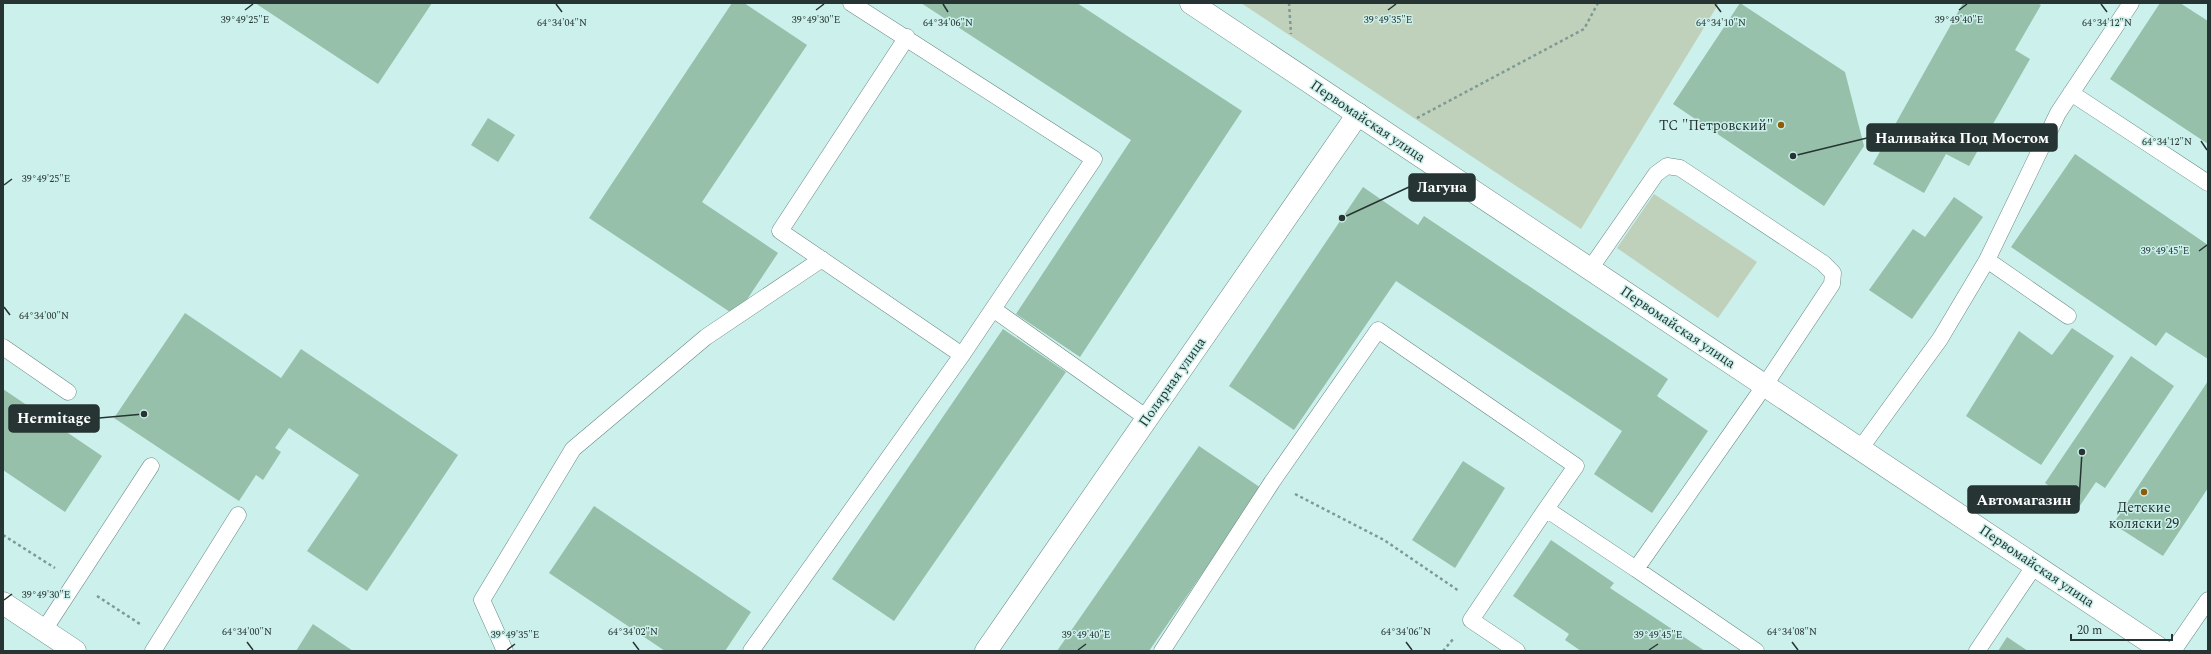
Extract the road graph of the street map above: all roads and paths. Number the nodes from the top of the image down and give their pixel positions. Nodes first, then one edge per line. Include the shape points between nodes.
1 (851, 3) edge
2 (1191, 3) edge
3 (1289, 3) edge
4 (1598, 3) edge
5 (2130, 3) edge
6 (907, 37) junction
7 (1292, 40) dead end
8 (2071, 93) junction
9 (1358, 114) junction
10 (1416, 119) dead end
11 (2208, 182) edge
12 (822, 259) junction
13 (1987, 260) junction
14 (1590, 269) junction
15 (993, 309) junction
16 (2068, 316) dead end
17 (3, 348) edge
18 (962, 355) junction
19 (1765, 385) junction
20 (68, 392) dead end
21 (1148, 418) junction
22 (1860, 449) junction
23 (151, 466) dead end
24 (1272, 482) junction
25 (1546, 509) junction
26 (238, 515) dead end
27 (2035, 565) junction
28 (1636, 569) junction
29 (2208, 600) edge
30 (3, 603) edge
31 (1480, 606) junction
32 (44, 630) junction
33 (75, 651) edge
34 (153, 651) edge
35 (505, 651) edge
36 (751, 651) edge
37 (986, 651) edge
38 (1162, 651) edge
39 (1517, 651) edge
40 (1756, 651) edge
41 (1977, 651) edge
42 (2164, 651) edge
43 (2173, 651) edge

1 - 6 lane
2 - 9 street, Первомайская улица
3 - 7 path
4 - 10 path via 1584,29
5 - 8 lane
6 - 12 lane via 780,231
6 - 15 lane via 1094,159
8 - 11 lane
8 - 13 lane via 2058,112
9 - 14 street, Первомайская улица
9 - 21 street, Полярная улица
12 - 18 lane
12 - 35 lane via 706,337 573,449 482,600
13 - 16 lane
13 - 22 lane via 1940,338
14 - 19 street, Первомайская улица
14 - 19 lane via 1656,174 1667,166 1680,168 1823,263 1833,273 1832,284
15 - 18 lane
15 - 21 lane
17 - 20 lane
18 - 36 lane
19 - 22 street, Первомайская улица
19 - 28 lane
21 - 37 street, Полярная улица
22 - 27 street, Первомайская улица
23 - 32 lane
24 - 25 lane via 1378,330 1576,466
24 - 31 path via 1384,540
24 - 38 lane
25 - 28 lane
25 - 31 lane
26 - 34 lane
27 - 41 lane
27 - 42 street, Первомайская улица
28 - 40 lane
29 - 43 lane
30 - 32 street
31 - 39 lane via 1471,620
32 - 33 street

